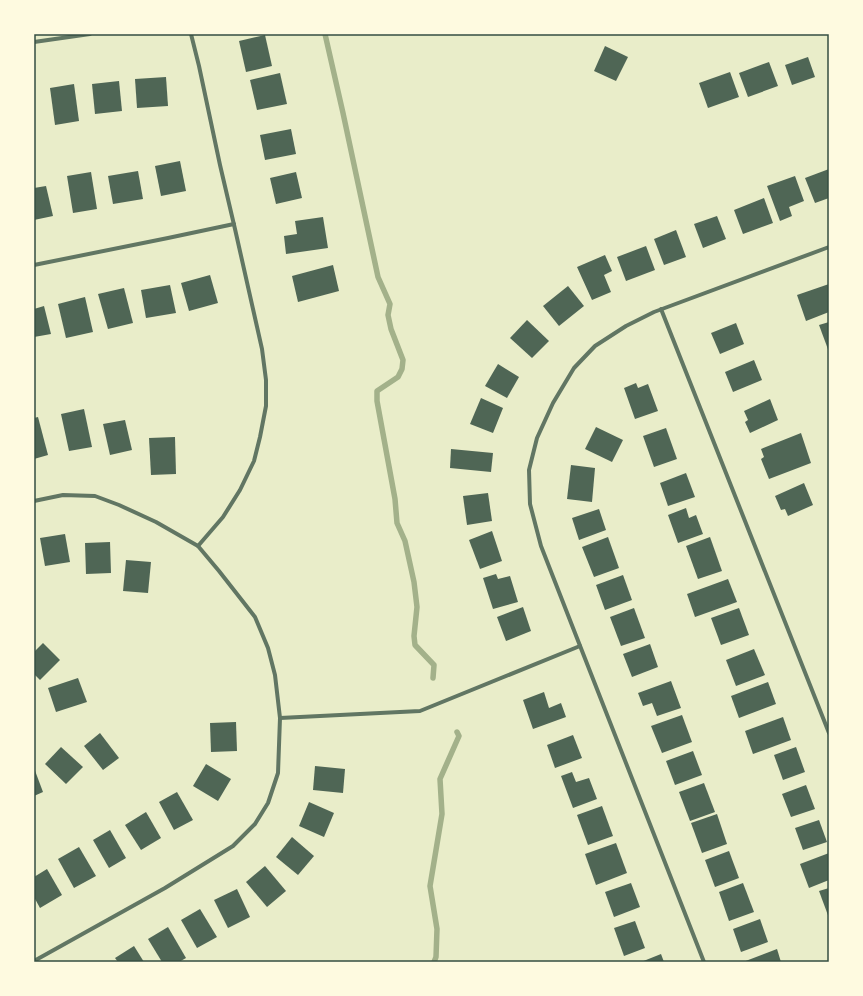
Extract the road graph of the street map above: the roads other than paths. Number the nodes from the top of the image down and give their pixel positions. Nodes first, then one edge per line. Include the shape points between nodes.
1 (90, 34) edge
2 (191, 34) edge
3 (34, 42) edge
4 (234, 224) junction
5 (829, 246) edge
6 (34, 265) edge
7 (661, 309) junction
8 (34, 501) edge
9 (198, 546) junction
10 (580, 646) junction
11 (280, 718) junction
12 (829, 733) edge
13 (34, 961) edge
14 (704, 962) edge

1 - 3 street
2 - 4 street
4 - 6 street
4 - 9 street via 262,349 266,406 254,460 246,478 223,517
5 - 7 street
7 - 10 street via 626,326 595,346 574,368 553,403 537,438 529,470 530,504 542,546
7 - 12 street
8 - 9 street via 63,495 95,496 156,522
9 - 11 street via 254,617 268,648 275,675
10 - 11 street via 420,711
10 - 14 street
11 - 13 street via 278,773 268,803 255,824 233,846

